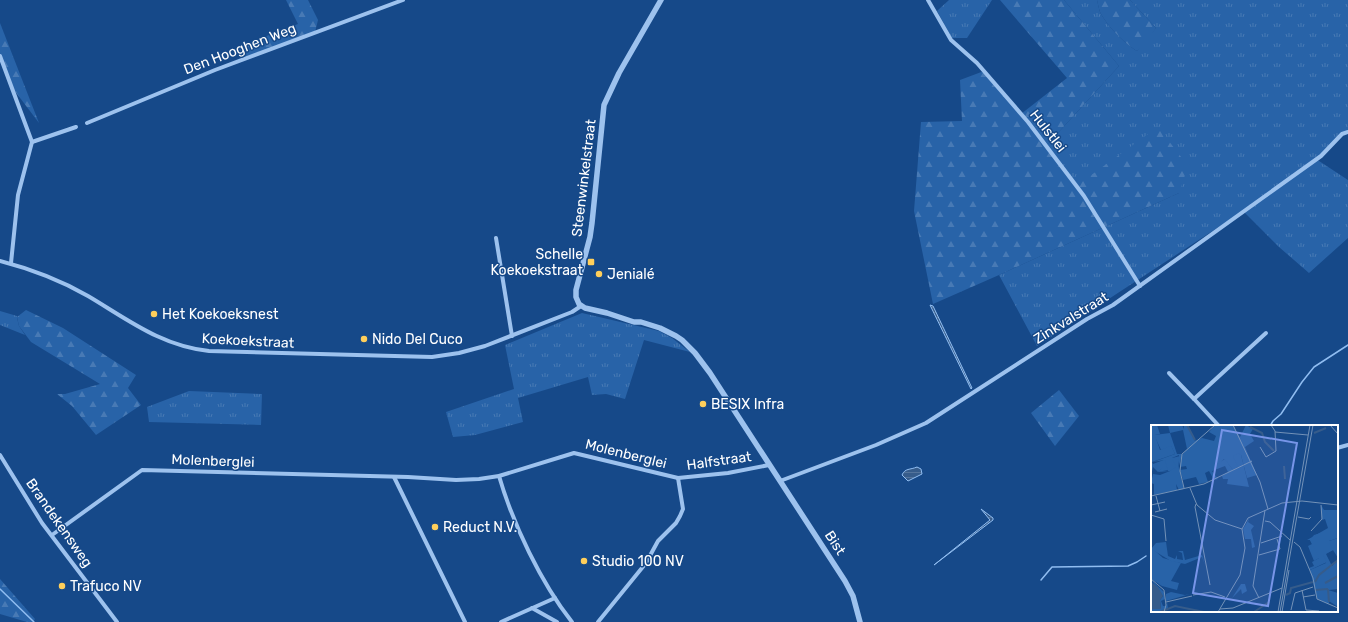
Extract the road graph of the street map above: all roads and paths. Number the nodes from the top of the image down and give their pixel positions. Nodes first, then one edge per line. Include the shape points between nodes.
1 (403, 0) edge
2 (661, 0) edge
3 (928, 0) edge
4 (0, 56) edge
5 (87, 123) dead end
6 (76, 127) dead end
7 (1348, 132) edge
8 (32, 142) junction
9 (496, 238) dead end
10 (0, 261) edge
11 (10, 263) junction
12 (1140, 286) junction
13 (581, 306) junction
14 (1266, 333) dead end
15 (512, 336) junction
16 (1169, 373) dead end
17 (1194, 399) junction
18 (1218, 425) edge
19 (1348, 445) edge
20 (1338, 448) edge
21 (0, 455) edge
22 (769, 465) junction
23 (499, 476) junction
24 (394, 477) junction
25 (678, 478) junction
26 (780, 481) junction
27 (52, 536) junction
28 (555, 598) junction
29 (532, 608) junction
30 (117, 622) edge
31 (465, 622) edge
32 (500, 622) edge
33 (557, 622) edge
34 (572, 622) edge
35 (598, 622) edge
36 (860, 622) edge

1 - 5 street, Den Hooghen Weg via 215,70
2 - 13 street, Steenwinkelstraat via 619,73 604,105 590,238 576,290 576,297
3 - 12 street, Hulstlei via 951,40 977,63 1028,122 1080,191
4 - 8 street
6 - 8 street
7 - 12 street, Zinkvalstraat via 1342,134 1321,156
8 - 11 street via 17,202
9 - 15 street
10 - 11 street, Koekoekstraat
11 - 15 street, Koekoekstraat via 59,281 130,323 174,344 196,350 428,357 472,350
12 - 26 street, Zinkvalstraat via 926,423
13 - 15 street, Koekoekstraat
13 - 22 street via 660,328 682,340 710,373
14 - 17 street
16 - 17 street
17 - 18 street
19 - 20 street
21 - 27 street, Brandekensweg
22 - 25 street, Halfstraat via 728,473
22 - 26 street
23 - 24 street, Molenberglei via 456,480
23 - 25 street, Molenberglei via 574,453
23 - 28 street via 532,557
24 - 27 street, Molenberglei via 142,470
24 - 31 street
25 - 35 street, Halfstraat via 683,509 680,516 658,541 646,563
26 - 36 street, Bist via 849,588
27 - 30 street, Brandekensweg
28 - 29 street
28 - 34 street
29 - 32 street
29 - 33 street

